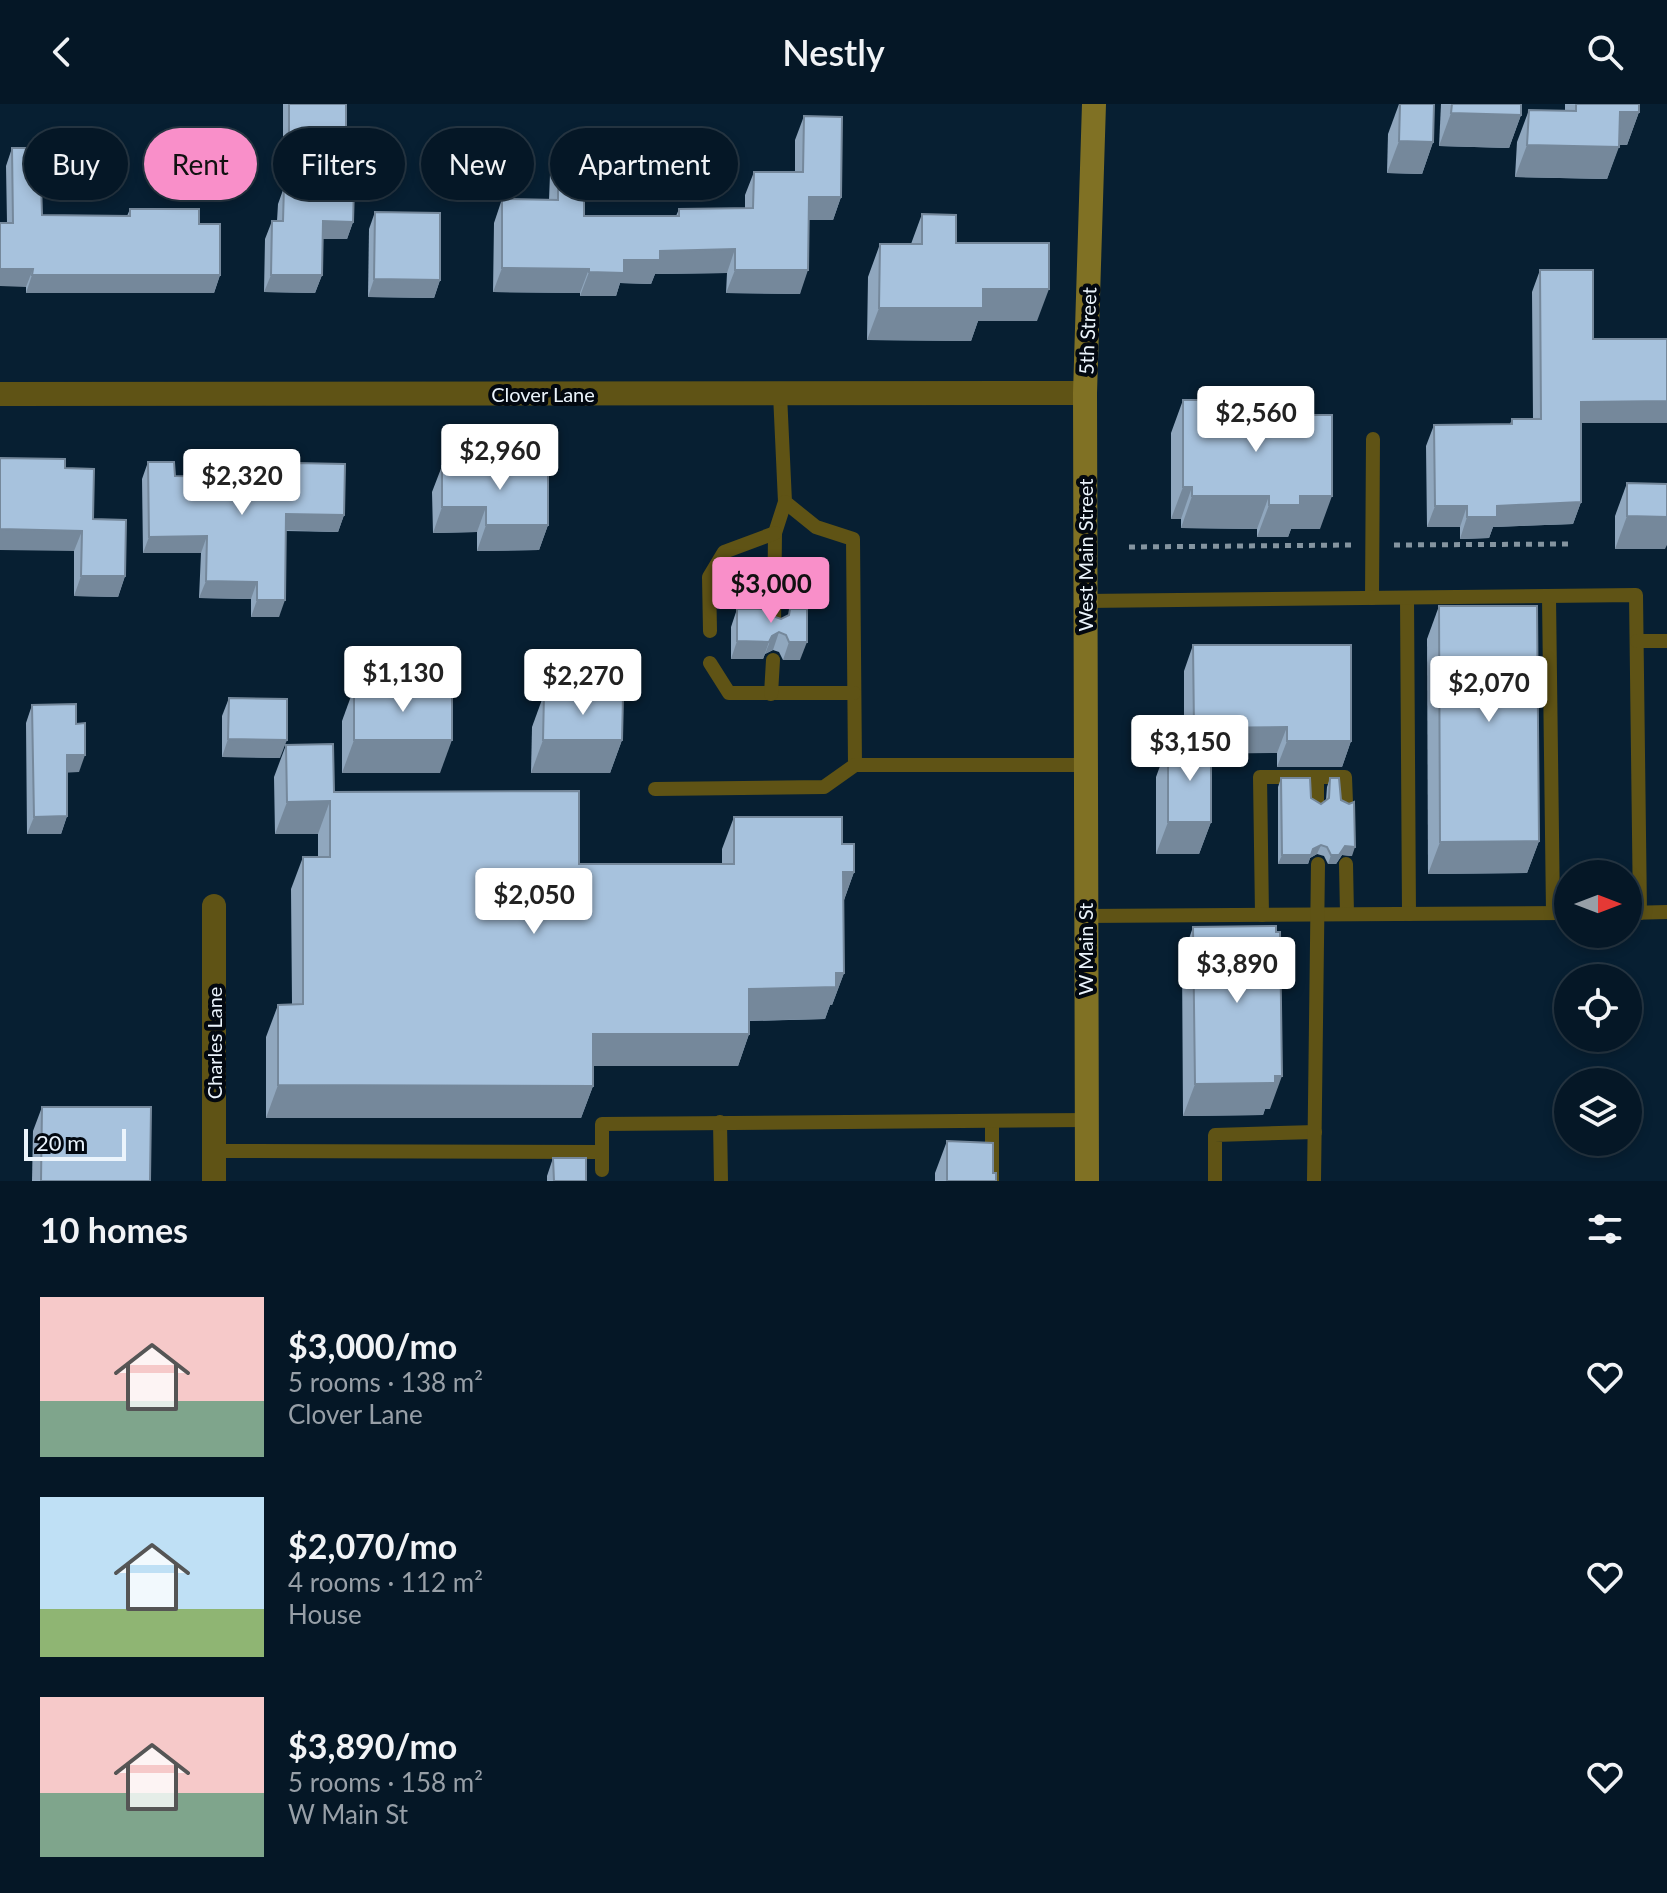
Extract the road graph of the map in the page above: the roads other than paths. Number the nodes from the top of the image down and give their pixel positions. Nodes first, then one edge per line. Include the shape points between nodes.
1 (1094, 104) edge
2 (1085, 393) junction
3 (0, 394) edge
4 (780, 394) junction
5 (1373, 439) dead end
6 (785, 502) junction
7 (775, 533) junction
8 (1549, 597) junction
9 (1372, 598) junction
10 (1407, 598) junction
11 (1085, 601) junction
12 (774, 627) edge
13 (710, 631) dead end
14 (1637, 641) junction
15 (1667, 641) edge
16 (773, 660) dead end
17 (710, 663) dead end
18 (854, 693) junction
19 (771, 694) junction
20 (1085, 717) joint
21 (855, 765) junction
22 (1085, 765) junction
23 (1317, 777) junction
24 (655, 789) dead end
25 (1317, 803) edge
26 (1346, 803) edge
27 (1558, 860) edge
28 (1635, 860) edge
29 (1318, 864) dead end
30 (1346, 864) dead end
31 (214, 906) dead end
32 (1667, 912) edge
33 (1554, 913) edge
34 (1642, 913) edge
35 (1319, 914) junction
36 (1347, 914) junction
37 (1409, 914) junction
38 (1262, 915) junction
39 (1085, 916) junction
40 (1087, 1120) junction
41 (992, 1121) junction
42 (720, 1122) junction
43 (1315, 1132) junction
44 (214, 1151) junction
45 (602, 1152) junction
46 (602, 1170) dead end
47 (214, 1181) edge
48 (721, 1181) edge
49 (992, 1181) edge
50 (1087, 1181) edge
51 (1215, 1181) edge
52 (1314, 1181) edge

1 - 2 main road, 5th Street
2 - 4 street, Clover Lane
2 - 11 main road, West Main Street
3 - 4 street, Clover Lane
4 - 6 lane
5 - 9 lane
6 - 7 lane
6 - 18 lane via 816,527 853,539
7 - 12 lane
7 - 13 lane via 724,552 709,577
8 - 10 lane
8 - 14 lane via 1636,595
8 - 27 lane
9 - 10 lane
9 - 11 lane
10 - 37 lane
11 - 20 main road, West Main Street
14 - 15 lane
14 - 28 lane
16 - 19 lane
17 - 19 lane via 729,693
18 - 19 lane
18 - 21 lane
20 - 22 main road, W Main St
21 - 22 lane
21 - 24 lane via 824,787
22 - 39 main road, W Main St
23 - 25 lane
23 - 26 lane via 1345,777
23 - 38 lane via 1260,777
29 - 35 lane
30 - 36 lane
31 - 44 street, Charles Lane
32 - 34 lane
33 - 37 lane
35 - 36 lane
35 - 38 lane
35 - 43 lane
36 - 37 lane
38 - 39 lane
39 - 40 main road, W Main St
40 - 41 lane
40 - 50 main road, W Main St
41 - 42 lane
41 - 49 lane
42 - 45 lane via 602,1124
42 - 48 lane
43 - 51 lane via 1215,1135
43 - 52 lane
44 - 45 lane
44 - 47 street, Charles Lane
45 - 46 lane

